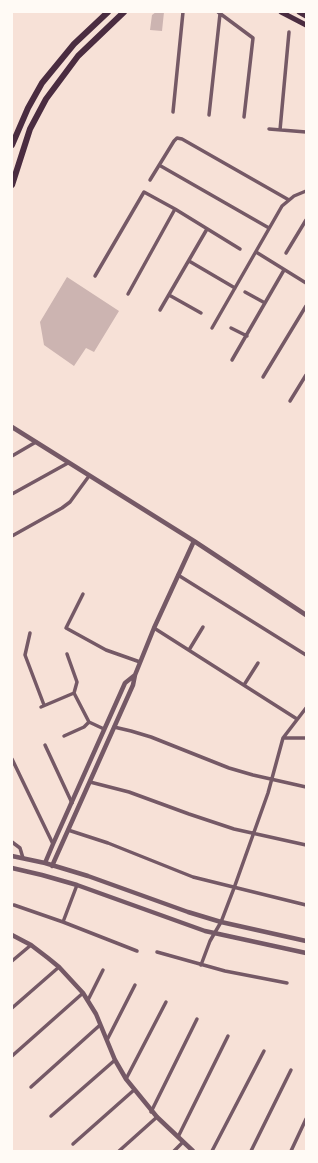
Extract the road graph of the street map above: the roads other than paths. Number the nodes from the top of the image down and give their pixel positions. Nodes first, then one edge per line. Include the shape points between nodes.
1 (108, 12) edge
2 (124, 12) edge
3 (183, 12) edge
4 (281, 12) edge
5 (299, 12) edge
6 (219, 13) edge
7 (306, 16) edge
8 (306, 25) edge
9 (289, 32) dead end
10 (57, 64) junction
11 (66, 71) junction
12 (173, 112) dead end
13 (208, 115) dead end
14 (244, 117) dead end
15 (268, 129) dead end
16 (280, 130) junction
17 (306, 132) edge
18 (12, 145) edge
19 (159, 165) junction
20 (150, 180) dead end
21 (12, 185) edge
22 (306, 192) edge
23 (289, 200) junction
24 (175, 209) junction
25 (306, 220) edge
26 (269, 228) junction
27 (207, 229) junction
28 (240, 249) dead end
29 (256, 252) junction
30 (286, 253) dead end
31 (189, 261) junction
32 (284, 270) junction
33 (96, 276) dead end
34 (306, 283) edge
35 (235, 288) junction
36 (245, 292) dead end
37 (128, 294) dead end
38 (169, 295) junction
39 (265, 303) junction
40 (306, 306) edge
41 (160, 310) dead end
42 (201, 313) dead end
43 (212, 328) dead end
44 (231, 328) dead end
45 (247, 336) junction
46 (232, 360) dead end
47 (306, 375) edge
48 (263, 377) dead end
49 (290, 401) dead end
50 (12, 427) edge
51 (36, 442) junction
52 (12, 456) edge
53 (68, 463) junction
54 (89, 476) junction
55 (12, 494) edge
56 (12, 536) edge
57 (194, 541) junction
58 (178, 575) junction
59 (83, 594) dead end
60 (306, 615) edge
61 (203, 627) dead end
62 (154, 628) junction
63 (30, 633) dead end
64 (189, 650) junction
65 (66, 654) dead end
66 (306, 654) edge
67 (140, 662) junction
68 (258, 663) dead end
69 (135, 675) junction
70 (244, 685) junction
71 (74, 692) junction
72 (306, 708) edge
73 (297, 719) junction
74 (89, 722) junction
75 (114, 727) junction
76 (104, 729) junction
77 (64, 736) dead end
78 (283, 738) junction
79 (306, 738) edge
80 (45, 745) dead end
81 (12, 759) edge
82 (272, 780) junction
83 (90, 782) junction
84 (306, 787) edge
85 (72, 803) junction
86 (68, 830) junction
87 (253, 834) junction
88 (12, 842) edge
89 (53, 844) junction
90 (306, 846) edge
91 (12, 856) edge
92 (23, 858) junction
93 (46, 863) junction
94 (52, 866) junction
95 (12, 868) edge
96 (77, 885) junction
97 (234, 888) junction
98 (14, 905) dead end
99 (306, 905) edge
100 (63, 922) junction
101 (221, 922) junction
102 (215, 933) junction
103 (12, 935) edge
104 (306, 941) edge
105 (31, 945) junction
106 (137, 951) dead end
107 (157, 952) dead end
108 (306, 953) edge
109 (12, 961) edge
110 (201, 965) junction
111 (59, 967) junction
112 (103, 970) dead end
113 (287, 983) dead end
114 (135, 985) dead end
115 (83, 993) junction
116 (88, 1000) junction
117 (166, 1002) dead end
118 (12, 1008) edge
119 (197, 1019) dead end
120 (100, 1025) junction
121 (228, 1036) dead end
122 (106, 1040) junction
123 (264, 1051) dead end
124 (12, 1056) edge
125 (115, 1060) junction
126 (291, 1070) dead end
127 (126, 1079) junction
128 (31, 1087) dead end
129 (134, 1090) junction
130 (151, 1112) junction
131 (50, 1116) dead end
132 (157, 1117) junction
133 (306, 1119) edge
134 (178, 1137) junction
135 (183, 1142) junction
136 (73, 1144) dead end
137 (119, 1151) edge
138 (174, 1151) edge
139 (193, 1151) edge
140 (212, 1151) edge
141 (251, 1151) edge
142 (291, 1151) edge

1 - 10 main road
2 - 11 main road
3 - 12 street
4 - 8 main road
5 - 7 main road
6 - 13 street
6 - 14 street via 253,38
9 - 16 street
10 - 11 main road
10 - 18 main road via 34,95
11 - 21 main road via 39,111 30,130
15 - 16 street
16 - 17 street
19 - 20 street
19 - 23 street via 174,141 177,138 182,139
19 - 26 street
22 - 23 street
23 - 26 street via 282,206
24 - 27 street
24 - 33 street via 144,192
24 - 37 street
25 - 30 street
26 - 29 street
27 - 28 street
27 - 31 street
29 - 32 street
29 - 35 street
31 - 35 street
31 - 38 street
32 - 34 street
32 - 39 street
35 - 43 street
36 - 39 street
38 - 41 street
38 - 42 street
39 - 45 street
40 - 48 street
44 - 45 street
45 - 46 street
47 - 49 street
50 - 51 street
51 - 52 street
51 - 53 street
53 - 54 street
53 - 55 street
54 - 56 street via 70,502
54 - 57 street
57 - 58 street
57 - 60 street
58 - 62 street
58 - 66 street
59 - 67 street via 66,628 106,650
61 - 64 street
62 - 64 street
62 - 67 street
63 - 71 street via 25,655 42,706
64 - 70 street
65 - 71 street via 77,682
67 - 69 street
68 - 70 street
69 - 75 street
69 - 76 street via 125,683
70 - 73 street
71 - 74 street
72 - 73 street
73 - 78 street
74 - 76 street
74 - 77 street
75 - 82 street via 150,737 229,768
75 - 83 street
76 - 85 street
78 - 79 street
78 - 82 street
80 - 85 street
81 - 89 street
82 - 84 street
82 - 87 street
83 - 86 street
83 - 87 street via 129,792 214,823
85 - 89 street
86 - 94 street
86 - 97 street via 193,877
87 - 90 street
87 - 97 street
88 - 92 street via 20,848
89 - 93 street
91 - 92 street
92 - 93 street
93 - 94 street
94 - 101 street via 116,885
95 - 96 street
96 - 100 street
96 - 102 street
97 - 99 street
97 - 101 street
98 - 100 street
100 - 106 street
101 - 102 street
101 - 104 street
102 - 108 street
102 - 110 street
103 - 105 street
105 - 109 street
105 - 111 street
107 - 110 street
110 - 113 street
111 - 115 street
111 - 118 street
112 - 116 street
114 - 122 street
115 - 116 street
115 - 124 street
116 - 120 street
117 - 127 street
119 - 130 street
120 - 122 street
120 - 128 street
121 - 134 street
122 - 125 street
123 - 140 street
125 - 127 street
125 - 131 street
126 - 141 street
127 - 129 street
129 - 130 street
129 - 136 street
130 - 132 street
132 - 134 street
132 - 137 street
133 - 142 street
134 - 135 street
135 - 138 street
135 - 139 street

